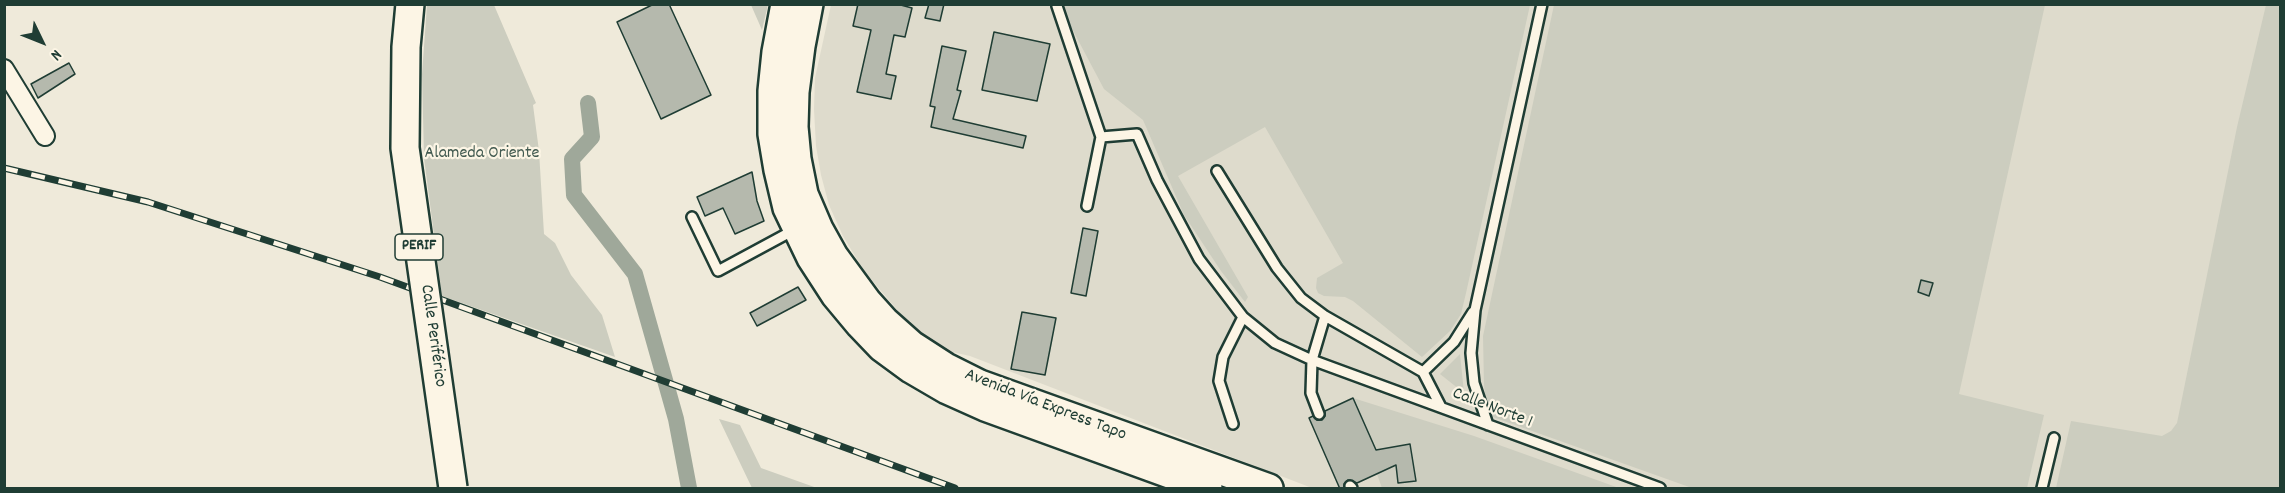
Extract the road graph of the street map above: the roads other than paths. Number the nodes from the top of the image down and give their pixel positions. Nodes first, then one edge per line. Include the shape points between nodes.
1 (410, 4) edge
2 (785, 4) edge
3 (809, 4) edge
4 (1542, 4) edge
5 (1057, 6) edge
6 (4, 69) edge
7 (45, 136) dead end
8 (1101, 138) junction
9 (1217, 171) dead end
10 (1086, 206) dead end
11 (692, 217) dead end
12 (796, 229) junction
13 (1475, 310) junction
14 (1325, 316) junction
15 (1243, 317) junction
16 (1312, 360) junction
17 (1424, 372) junction
18 (1441, 407) junction
19 (1319, 414) dead end
20 (1233, 424) dead end
21 (1488, 425) junction
22 (2054, 438) dead end
23 (453, 489) edge
24 (1208, 489) edge
25 (1269, 489) edge
26 (1660, 489) edge
27 (2042, 489) edge

1 - 23 main road, Calle Periférico / PERIF, bridge via 405,148
2 - 12 main road, Avenida Vía Express Tapo via 774,72 772,135 777,170
3 - 25 main road, Avenida Vía Express Tapo via 795,92 794,127 804,194 834,256 885,321 912,345 980,384
4 - 13 lane
5 - 8 lane
6 - 7 street
8 - 10 lane
8 - 15 lane, Calle Norte 1 via 1137,134 1199,259
9 - 14 lane via 1277,268 1301,298
11 - 12 lane via 718,271
12 - 24 main road, Avenida Vía Express Tapo via 835,295 860,326 911,369 985,406
13 - 17 lane via 1454,342
13 - 21 lane via 1471,353 1474,383
14 - 16 lane
14 - 17 lane
15 - 16 lane, Calle Norte 1 via 1275,343
15 - 20 lane via 1223,357 1219,381
16 - 18 lane, Calle Norte 1
16 - 19 lane via 1311,393
17 - 18 lane
18 - 21 lane, Calle Norte 1
21 - 26 lane, Calle Norte 1
22 - 27 lane

